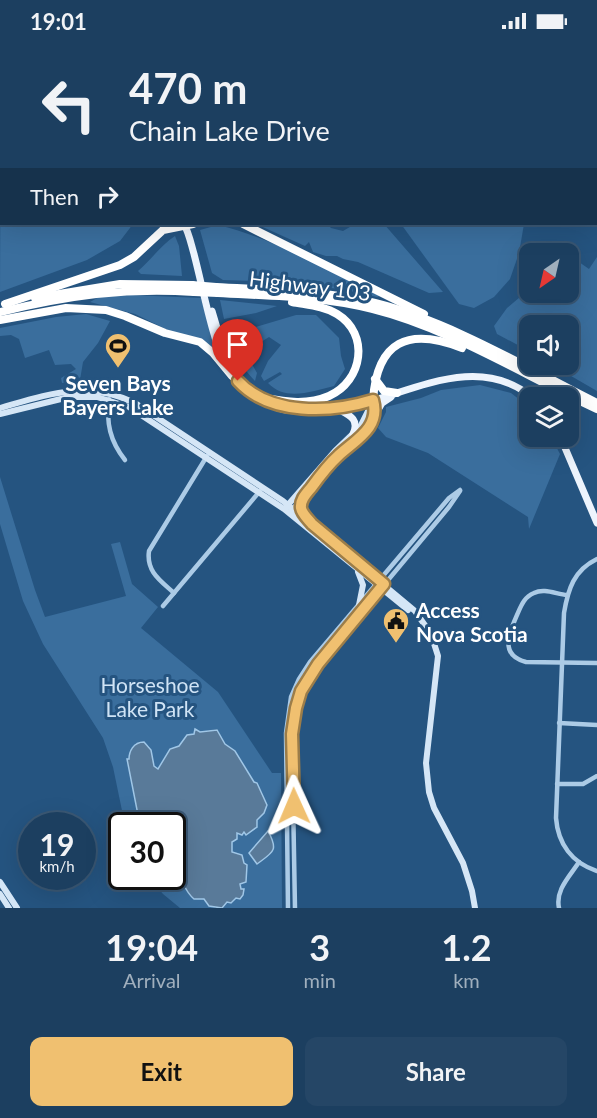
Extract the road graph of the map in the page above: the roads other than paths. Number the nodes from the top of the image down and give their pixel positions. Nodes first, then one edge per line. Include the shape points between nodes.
1 (161, 225) edge
2 (183, 225) edge
3 (187, 225) edge
4 (245, 225) edge
5 (153, 238) junction
6 (193, 288) junction
7 (217, 290) junction
8 (252, 295) junction
9 (3, 305) edge
10 (0, 312) edge
11 (0, 320) edge
12 (460, 335) junction
13 (375, 377) junction
14 (235, 378) junction
15 (549, 387) edge
16 (551, 387) edge
17 (519, 388) edge
18 (397, 393) junction
19 (109, 397) junction
20 (260, 397) junction
21 (373, 400) junction
22 (579, 401) edge
23 (597, 403) edge
24 (0, 408) edge
25 (338, 409) junction
26 (597, 409) edge
27 (0, 414) edge
28 (375, 414) junction
29 (353, 434) junction
30 (565, 447) edge
31 (208, 454) junction
32 (125, 460) dead end
33 (261, 490) junction
34 (303, 498) junction
35 (289, 509) junction
36 (438, 516) junction
37 (597, 523) edge
38 (312, 524) junction
39 (331, 544) junction
40 (597, 559) edge
41 (354, 567) junction
42 (380, 584) junction
43 (174, 593) junction
44 (567, 595) junction
45 (359, 605) junction
46 (163, 606) dead end
47 (339, 633) junction
48 (597, 663) edge
49 (561, 664) junction
50 (559, 723) junction
51 (597, 725) edge
52 (597, 776) edge
53 (557, 784) junction
54 (579, 862) junction
55 (597, 871) edge
56 (0, 882) edge
57 (0, 894) edge
58 (9, 908) edge
59 (17, 908) edge
60 (288, 908) edge
61 (295, 908) edge
62 (475, 908) edge
63 (559, 908) edge

1 - 5 highway
2 - 5 highway via 165,229
3 - 14 main road via 217,346
4 - 12 highway
5 - 9 highway via 120,265
6 - 7 highway, Highway 103, bridge
6 - 9 highway, Highway 103 via 142,283 108,285
6 - 10 highway, Highway 103 via 106,292
7 - 8 highway, Highway 103
7 - 12 highway, Highway 103 via 355,299 409,313
8 - 16 highway, Highway 103 via 339,302 395,315 439,332
8 - 20 highway via 334,312 352,328 359,348 352,378 332,394 302,402
11 - 14 highway via 66,308 106,310 200,342
12 - 23 highway, Highway 103
13 - 15 highway via 382,361 397,346 414,338 427,338 463,349
13 - 18 highway via 382,390
13 - 21 highway
14 - 20 main road
17 - 18 main road via 502,379 472,375
18 - 21 main road
18 - 28 main road via 382,403
19 - 24 street via 69,390
19 - 27 street via 69,397
19 - 31 street
19 - 32 street via 109,430
20 - 25 main road via 313,410
21 - 25 main road
21 - 28 street
21 - 29 street
22 - 26 highway, Highway 103
25 - 29 main road via 354,419
28 - 34 street via 364,435 334,460
29 - 35 street
30 - 37 main road
31 - 33 street
31 - 43 street via 149,551 152,573
33 - 35 street
33 - 43 street
34 - 35 street
34 - 38 street via 301,509
35 - 38 street
35 - 39 street
36 - 36 street via 460,490 449,498
36 - 42 street
38 - 39 street
39 - 41 street
39 - 42 street
40 - 44 street via 577,574
41 - 42 street
41 - 45 street via 363,585
42 - 45 street
42 - 47 street
42 - 62 street via 419,616 431,634 438,656 426,763 429,792 465,868
43 - 46 street
44 - 49 street
44 - 49 street via 541,591 530,594 521,606 508,641 511,652 520,661
45 - 47 street
47 - 60 street via 303,671 291,697 286,751
47 - 61 street via 307,680 294,716
48 - 49 street
49 - 50 street
50 - 51 street
50 - 53 street
52 - 53 street via 583,784
53 - 54 street via 558,832 568,852
54 - 55 street
54 - 63 street via 560,892
56 - 59 street
57 - 58 street

